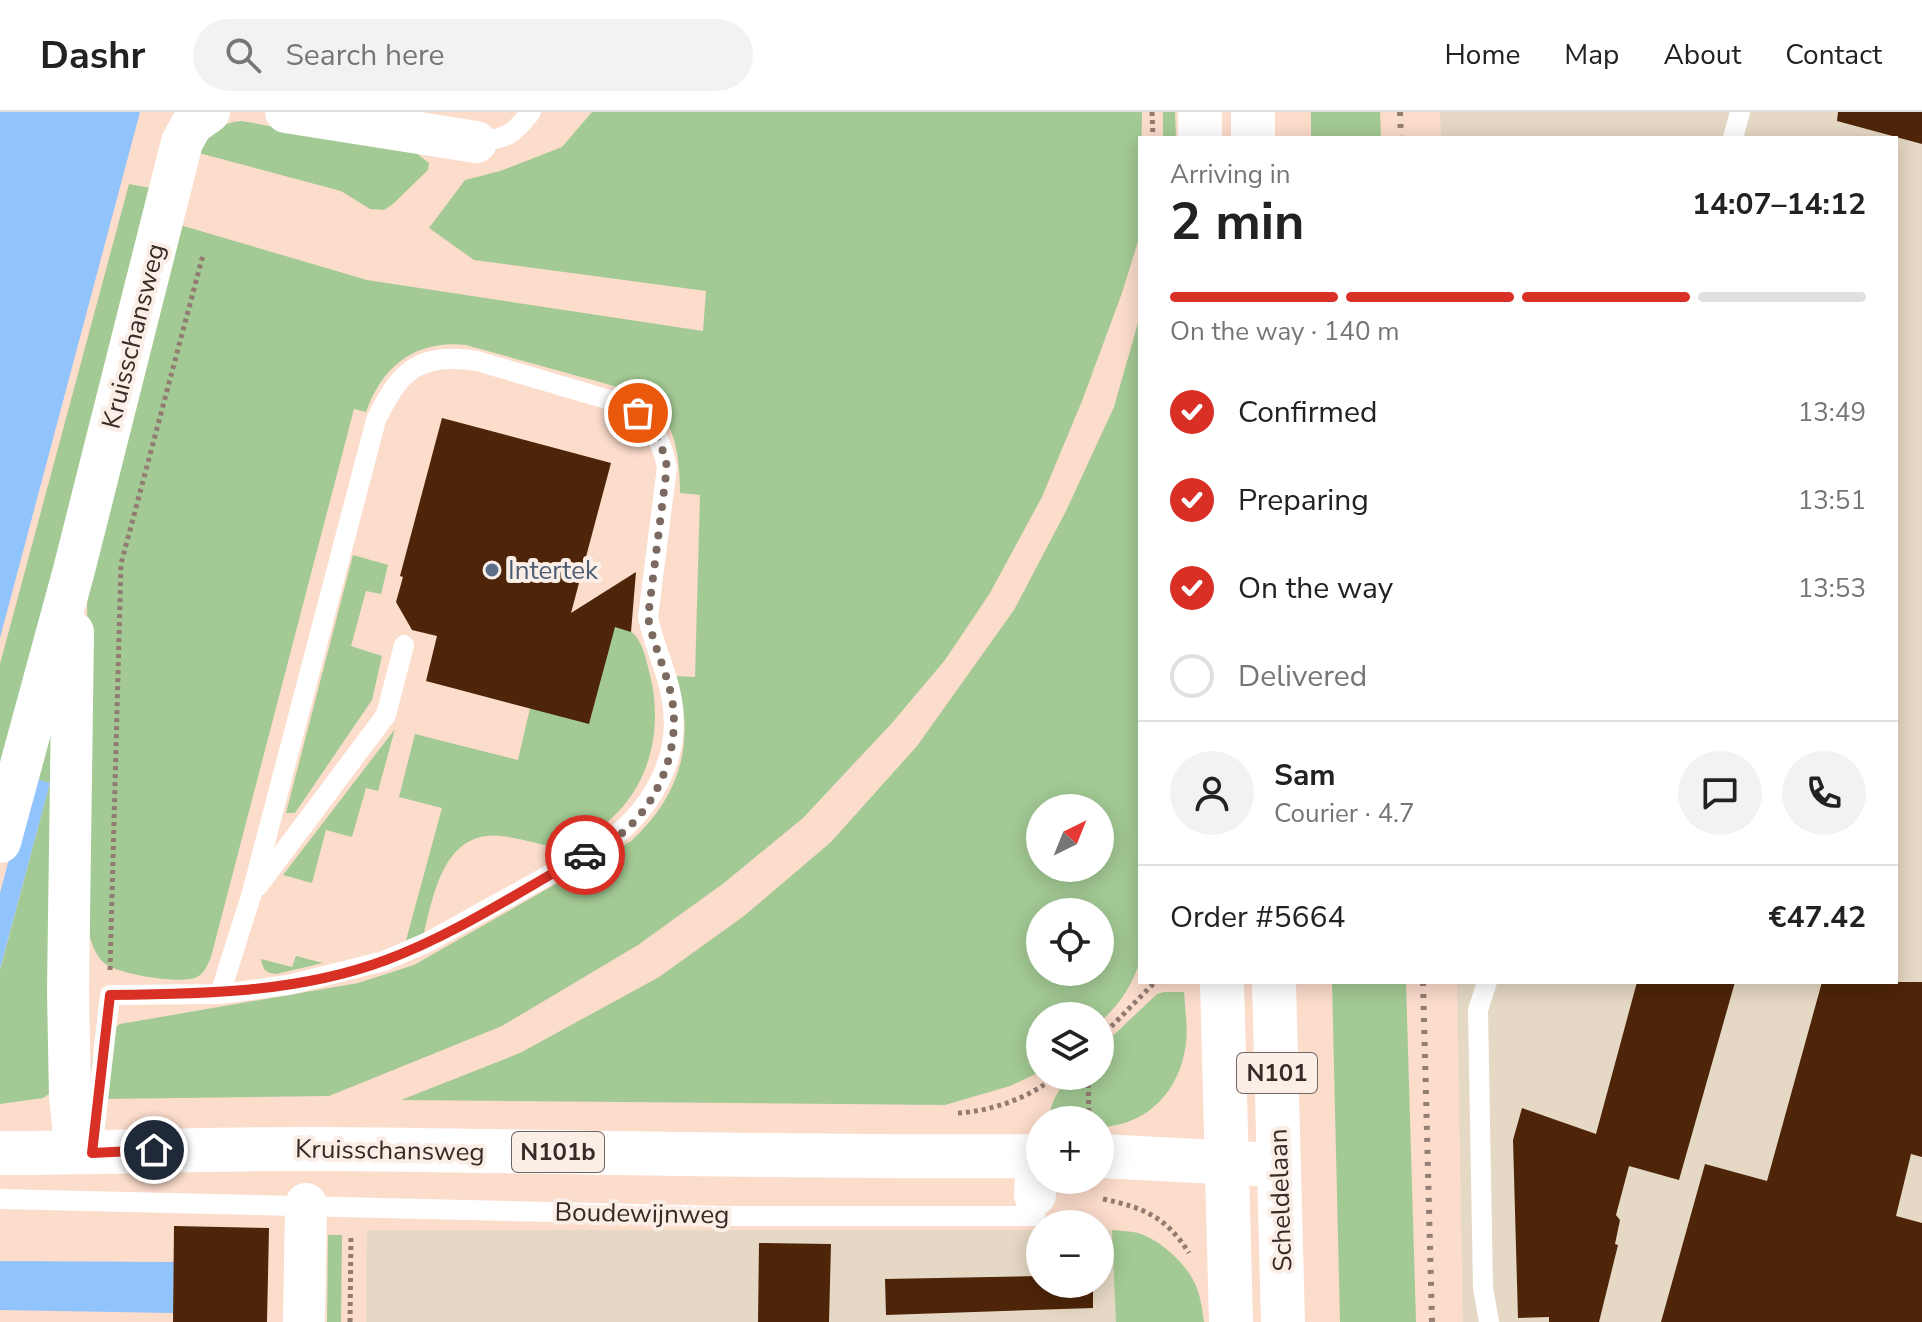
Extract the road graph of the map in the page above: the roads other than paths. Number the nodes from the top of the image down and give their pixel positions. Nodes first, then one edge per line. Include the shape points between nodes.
1 (209, 112) edge
2 (286, 112) edge
3 (531, 112) edge
4 (1200, 112) edge
5 (1253, 112) edge
6 (1740, 112) edge
7 (1200, 136) edge
8 (1253, 136) edge
9 (1734, 136) edge
10 (476, 142) joint
11 (74, 570) junction
12 (404, 645) dead end
13 (0, 842) edge
14 (251, 896) junction
15 (1222, 984) edge
16 (1274, 984) edge
17 (1486, 984) edge
18 (220, 994) junction
19 (0, 1153) edge
20 (84, 1153) junction
21 (1227, 1163) junction
22 (1279, 1165) junction
23 (1026, 1169) edge
24 (1114, 1175) edge
25 (1036, 1194) edge
26 (0, 1199) edge
27 (306, 1204) junction
28 (304, 1322) edge
29 (1231, 1322) edge
30 (1283, 1322) edge
31 (1489, 1322) edge

1 - 11 street, Kruisschansweg via 192,124 182,142
2 - 10 street
3 - 10 lane via 503,139
4 - 7 main road
5 - 8 main road
6 - 9 lane
11 - 13 street, Kruisschansweg
11 - 20 street, Kruisschansweg via 68,992 70,1097
12 - 14 lane via 386,715
14 - 18 lane
14 - 18 lane via 376,420 390,390 427,360 454,357 620,403 638,413 663,445 667,467 648,617 674,717 657,791 622,832 428,942 341,973
15 - 21 main road, Scheldelaan / N101
16 - 22 main road, Scheldelaan / N101
17 - 31 lane via 1478,1010 1483,1288
18 - 20 lane via 110,995
19 - 20 main road, Kruisschansweg / N101b
20 - 23 main road, Kruisschansweg / N101b via 279,1149
21 - 22 main road
21 - 24 main road
21 - 29 main road, Scheldelaan / N101
22 - 30 main road, Scheldelaan / N101
25 - 27 lane, Boudewijnweg via 1035,1216 726,1216
26 - 27 lane
27 - 28 street

